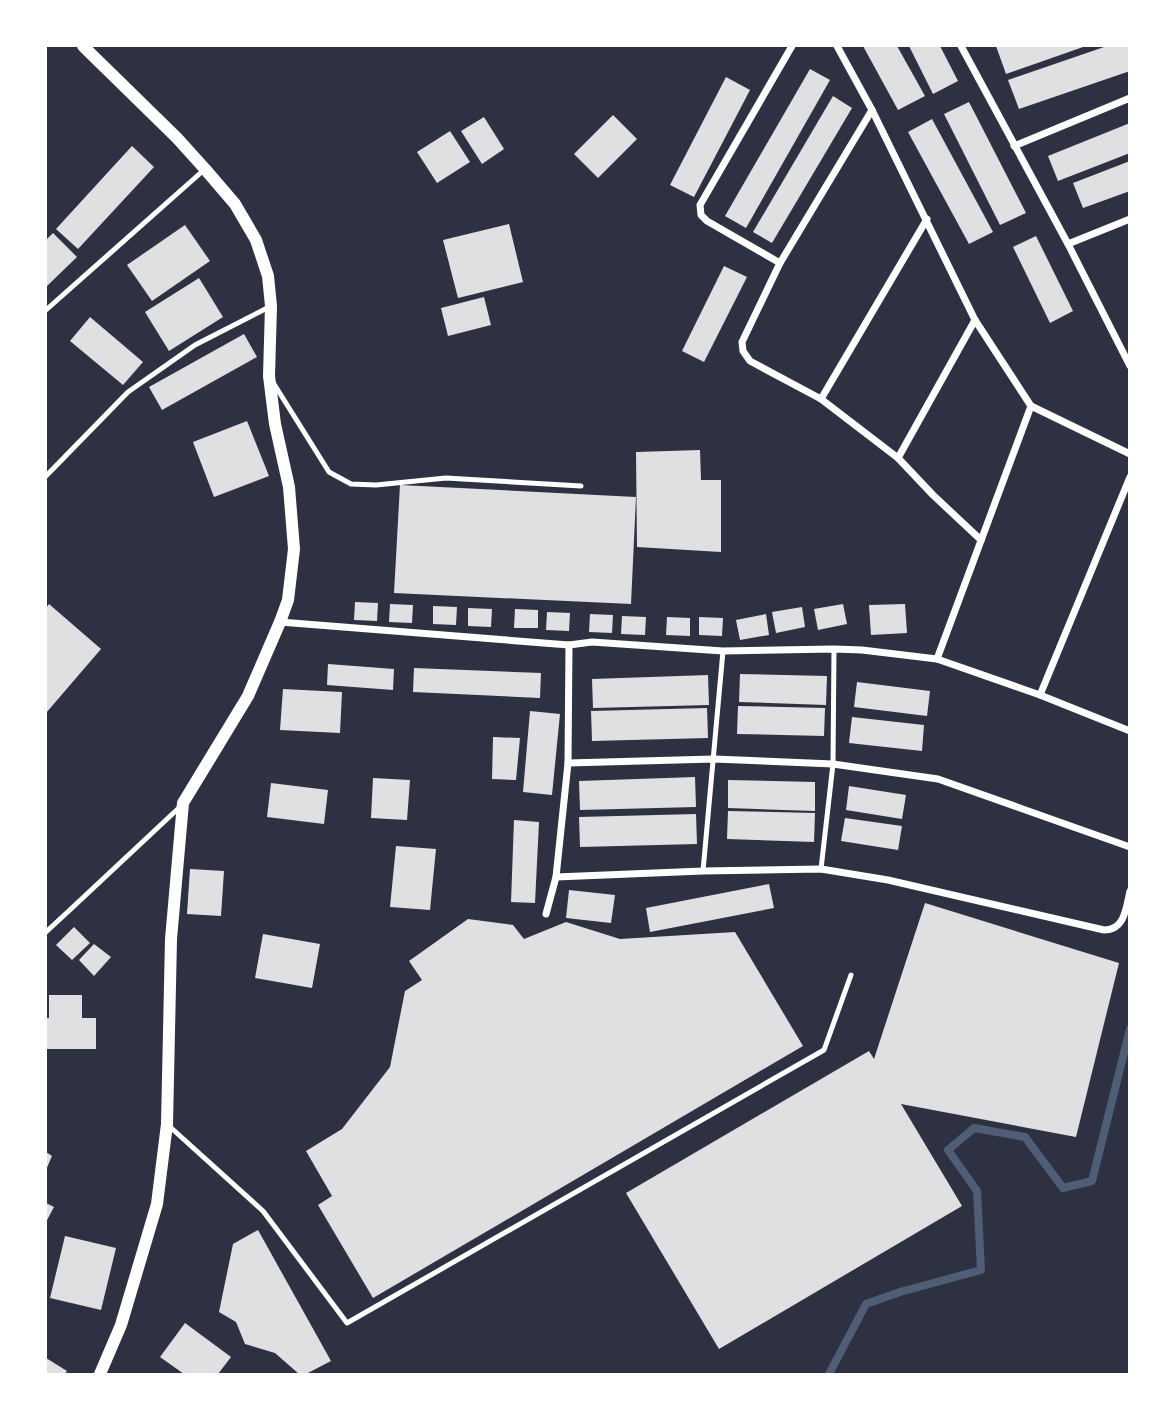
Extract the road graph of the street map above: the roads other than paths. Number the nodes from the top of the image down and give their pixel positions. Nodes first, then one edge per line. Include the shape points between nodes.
1 (83, 46) edge
2 (792, 46) edge
3 (837, 46) edge
4 (961, 46) edge
5 (1129, 98) edge
6 (872, 110) junction
7 (1014, 146) junction
8 (205, 169) junction
9 (927, 219) junction
10 (1129, 219) edge
11 (1068, 244) junction
12 (780, 263) junction
13 (271, 306) junction
14 (46, 310) edge
15 (975, 320) junction
16 (1129, 366) edge
17 (269, 376) junction
18 (821, 399) junction
19 (1031, 406) junction
20 (1129, 454) edge
21 (898, 458) junction
22 (46, 476) edge
23 (1129, 477) edge
24 (581, 486) dead end
25 (981, 540) junction
26 (280, 622) junction
27 (569, 645) junction
28 (834, 649) junction
29 (723, 651) junction
30 (937, 659) junction
31 (1040, 695) junction
32 (1129, 731) edge
33 (714, 759) junction
34 (568, 763) junction
35 (834, 764) junction
36 (183, 803) junction
37 (1129, 847) edge
38 (821, 869) junction
39 (704, 871) junction
40 (556, 877) junction
41 (1129, 891) edge
42 (546, 914) dead end
43 (46, 932) edge
44 (851, 975) dead end
45 (167, 1124) junction
46 (100, 1374) edge

1 - 8 street
2 - 12 street via 700,205 707,221
3 - 6 street
4 - 7 street
5 - 7 street
6 - 9 street
6 - 12 street
7 - 11 street
8 - 13 street via 257,240
8 - 14 lane
9 - 15 street
9 - 18 street
10 - 11 street
11 - 16 street
12 - 18 street via 742,342 743,351 750,361
13 - 17 street
13 - 22 lane via 195,345 128,392
15 - 19 street
15 - 21 street
17 - 24 lane via 329,471 351,484 446,478
17 - 26 street via 289,487 294,549 288,600
18 - 21 street
19 - 20 street
19 - 25 street
21 - 25 street
23 - 31 street
25 - 30 street
26 - 27 street
26 - 36 street via 248,696
27 - 29 street via 592,642
27 - 34 street
28 - 29 street
28 - 30 street
28 - 35 lane
29 - 33 lane
30 - 31 street
31 - 32 street
33 - 34 street
33 - 35 street
33 - 39 lane
34 - 40 street
35 - 37 street via 938,779
35 - 38 lane
36 - 43 lane
36 - 45 street via 171,939
38 - 39 street
38 - 41 street via 1104,930 1119,926
39 - 40 street
40 - 42 street
44 - 45 lane via 824,1049 347,1323 263,1212
45 - 46 street via 157,1204 121,1325

